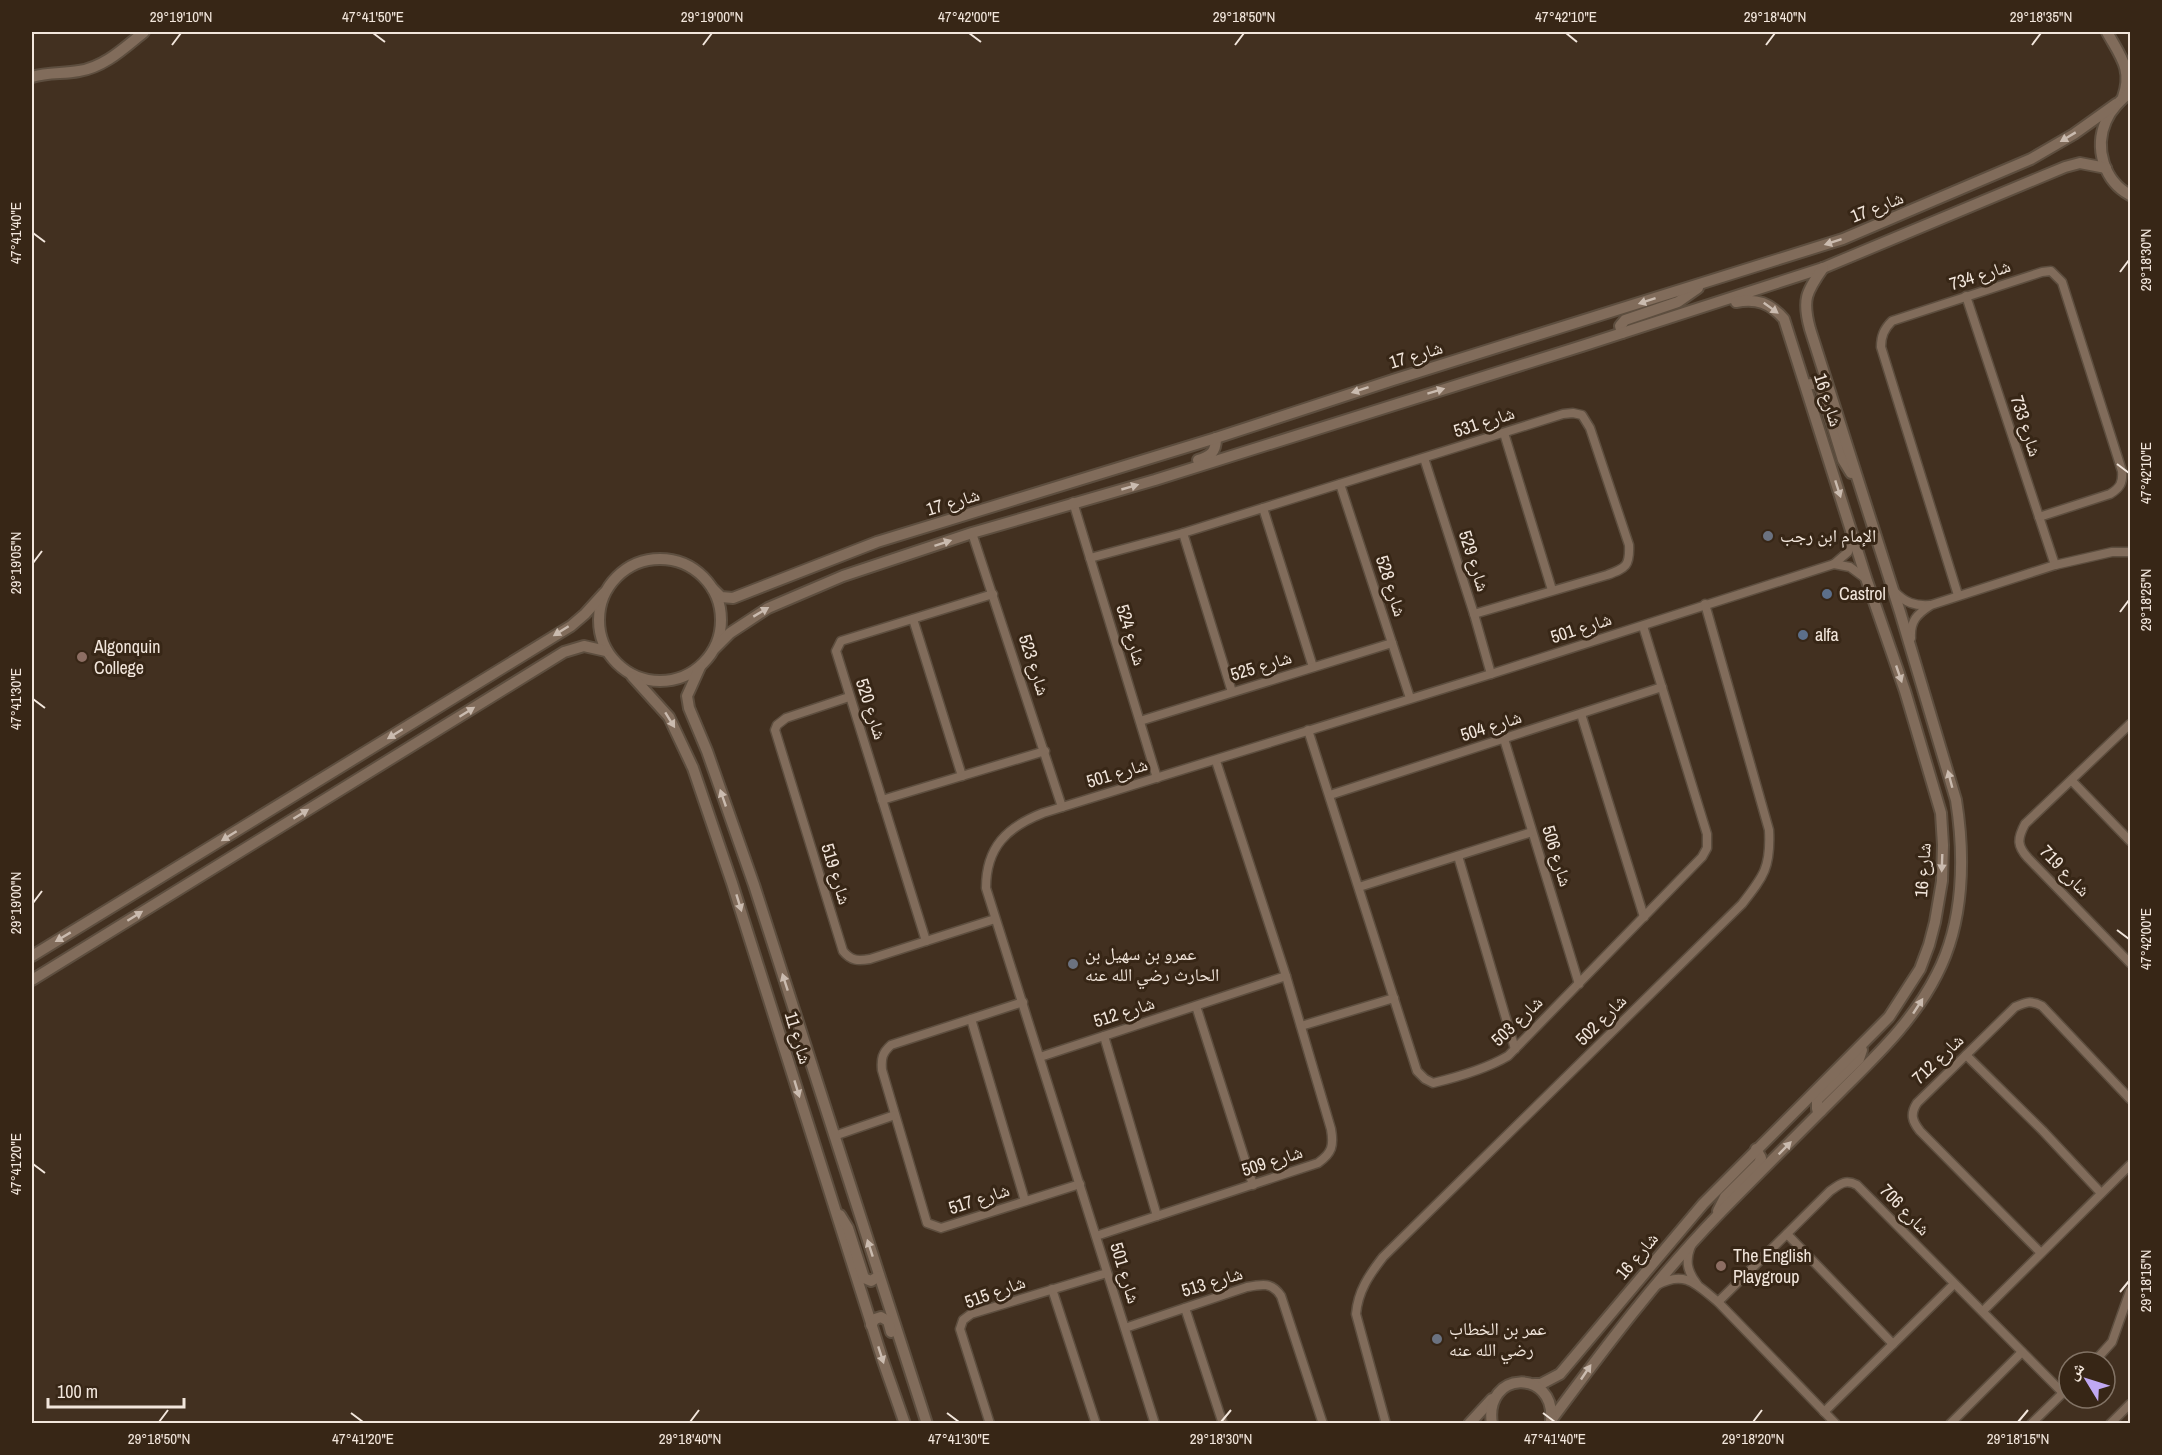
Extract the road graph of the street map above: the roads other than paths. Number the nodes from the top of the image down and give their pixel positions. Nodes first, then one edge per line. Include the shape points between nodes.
1 (144, 32) edge
2 (2107, 32) edge
3 (32, 77) edge
4 (2123, 99) edge
5 (2106, 168) junction
6 (2130, 195) edge
7 (1823, 268) junction
8 (1708, 281) junction
9 (1966, 297) junction
10 (1695, 309) junction
11 (1622, 333) junction
12 (1806, 385) junction
13 (1504, 433) junction
14 (1216, 438) junction
15 (1424, 458) junction
16 (1155, 480) junction
17 (1340, 484) junction
18 (1859, 486) junction
19 (1073, 502) junction
20 (1263, 507) junction
21 (2039, 517) junction
22 (1183, 533) junction
23 (1852, 533) junction
24 (972, 534) junction
25 (2130, 552) edge
26 (1090, 558) junction
27 (1834, 564) junction
28 (2055, 565) junction
29 (1867, 580) junction
30 (713, 589) junction
31 (1552, 590) junction
32 (1893, 591) junction
33 (604, 593) junction
34 (993, 594) junction
35 (1958, 595) junction
36 (1705, 604) junction
37 (1931, 605) junction
38 (1474, 614) junction
39 (913, 619) junction
40 (1643, 626) junction
41 (1392, 644) junction
42 (1911, 647) junction
43 (715, 648) junction
44 (606, 651) junction
45 (700, 667) junction
46 (1313, 667) junction
47 (1491, 674) junction
48 (632, 676) junction
49 (1662, 687) junction
50 (1232, 692) junction
51 (849, 697) junction
52 (1410, 698) junction
53 (1581, 714) junction
54 (1140, 721) junction
55 (2130, 724) edge
56 (1308, 730) junction
57 (1503, 739) junction
58 (1045, 751) junction
59 (1216, 761) junction
60 (962, 776) junction
61 (1157, 778) junction
62 (2072, 781) junction
63 (1330, 795) junction
64 (882, 800) junction
65 (1062, 807) junction
66 (1532, 832) junction
67 (2130, 841) edge
68 (1458, 856) junction
69 (1359, 887) junction
70 (1644, 917) junction
71 (995, 919) junction
72 (926, 940) junction
73 (32, 956) edge
74 (2129, 959) edge
75 (1286, 976) junction
76 (32, 980) edge
77 (1579, 984) junction
78 (1394, 998) junction
79 (1023, 1002) junction
80 (1196, 1006) junction
81 (971, 1019) junction
82 (1301, 1026) junction
83 (1104, 1036) junction
84 (1864, 1044) junction
85 (1515, 1049) junction
86 (1966, 1055) junction
87 (1040, 1057) junction
88 (2130, 1099) edge
89 (1821, 1111) junction
90 (895, 1115) junction
91 (834, 1136) junction
92 (1756, 1149) junction
93 (2130, 1165) edge
94 (1080, 1184) junction
95 (1253, 1185) junction
96 (2101, 1193) junction
97 (1025, 1201) junction
98 (833, 1205) junction
99 (1157, 1216) junction
100 (1716, 1217) junction
101 (1787, 1234) junction
102 (1096, 1236) junction
103 (1692, 1244) junction
104 (2041, 1253) junction
105 (1107, 1273) junction
106 (879, 1276) junction
107 (1954, 1284) junction
108 (1657, 1285) junction
109 (1699, 1287) junction
110 (1052, 1289) junction
111 (2130, 1291) edge
112 (1718, 1302) junction
113 (1185, 1308) junction
114 (1983, 1311) junction
115 (871, 1324) junction
116 (1125, 1328) junction
117 (1893, 1344) junction
118 (2105, 1350) edge
119 (2022, 1352) junction
120 (2057, 1382) edge
121 (1533, 1384) junction
122 (918, 1395) junction
123 (1494, 1396) junction
124 (2057, 1399) edge
125 (2130, 1404) edge
126 (1824, 1412) junction
127 (1551, 1421) edge
128 (2034, 1423) edge
129 (905, 1424) edge
130 (927, 1424) edge
131 (990, 1424) edge
132 (1096, 1424) edge
133 (1155, 1424) edge
134 (1223, 1424) edge
135 (1323, 1424) edge
136 (1386, 1424) edge
137 (1469, 1424) edge
138 (1492, 1424) edge
139 (1836, 1424) edge
140 (1950, 1424) edge
141 (2110, 1424) edge

1 - 3 street via 91,68
2 - 4 street via 2128,73
4 - 5 street via 2106,120 2101,139
4 -> 8 street, شارع 17 via 2031,159 1843,239
5 - 6 street
5 - 7 street, شارع 17 via 2080,163 2065,167
7 - 10 street, شارع 17
7 - 18 street, شارع 16 via 1808,292 1805,309
8 - 11 street via 1678,302 1625,320 1620,326
8 -> 14 street, شارع 17
9 - 21 street, شارع 733
9 - 21 street, شارع 734 via 2042,272 2051,272 2062,282 2123,482 2110,495
9 - 35 street, شارع 734 via 1892,321 1884,329 1881,347
10 - 11 street, شارع 17
10 -> 12 street, شارع 16 via 1749,300 1774,309 1784,319
16 -> 11 street, شارع 17
12 - 18 street via 1814,383 1822,391 1843,460
12 -> 23 street, شارع 16
13 - 15 street, شارع 531
13 - 31 street
13 - 31 street, شارع 531 via 1563,414 1582,415 1590,428 1629,545 1627,565 1620,570
14 - 16 street via 1216,449 1206,457 1160,473
14 - 30 street, شارع 17 via 877,542 734,598 721,597
15 - 17 street, شارع 531
15 - 38 street, شارع 529
19 -> 16 street, شارع 17
17 - 20 street, شارع 531
17 - 41 street, شارع 528
18 - 32 street, شارع 16
19 - 24 street, شارع 17
19 - 26 street, شارع 524
20 - 22 street, شارع 531
20 - 46 street
21 - 28 street, شارع 733
22 - 26 street, شارع 531
22 - 50 street
23 - 27 street via 1848,552
23 - 29 street, شارع 16
24 - 34 street, شارع 523
43 -> 24 street, شارع 17 via 744,622 800,592
25 - 28 street via 2112,552
26 - 54 street, شارع 524
27 - 29 street via 1856,570
27 - 36 street, شارع 501
28 - 35 street
29 -> 84 street, شارع 16 via 1935,792 1943,845 1935,922 1923,962 1889,1017
30 - 33 street via 686,564 667,559 631,566 615,577
30 - 43 street via 720,608 721,628
31 - 38 street, شارع 531
32 - 37 street via 1911,604
32 - 42 street, شارع 16
33 - 44 street via 598,622
33 -> 73 street via 571,626
34 - 39 street, شارع 520
34 - 58 street, شارع 523
35 - 37 street
36 - 40 street, شارع 501
36 - 136 street, شارع 502 via 1769,830 1766,871 1742,904 1369,1274 1357,1301 1356,1314
37 - 42 street via 1916,615 1911,624
38 - 47 street, شارع 529
39 - 51 street, شارع 520 via 837,645
39 - 60 street
40 - 47 street, شارع 501
40 - 49 street, شارع 503
41 - 46 street, شارع 525
41 - 52 street, شارع 528
89 -> 42 street, شارع 16 via 1905,1026 1938,974 1954,926 1961,872 1956,800
43 - 45 street
44 - 48 street
76 -> 44 street via 564,652 584,646
45 - 48 street via 668,682
91 -> 45 street, شارع 11 via 754,885 688,708 687,696
46 - 50 street, شارع 525
47 - 52 street, شارع 501
48 -> 98 street, شارع 11 via 669,717 693,768
49 - 53 street, شارع 504
49 - 70 street, شارع 503 via 1707,834 1707,848
50 - 54 street, شارع 525
51 - 64 street, شارع 520
51 - 72 street, شارع 519 via 786,718 775,730 839,941 848,958 857,961
52 - 56 street, شارع 501
53 - 57 street, شارع 504
53 - 70 street
54 - 61 street, شارع 524
55 - 62 street, شارع 719
56 - 59 street, شارع 501
56 - 63 street, شارع 503
57 - 63 street, شارع 504
57 - 66 street, شارع 506
58 - 60 street
58 - 65 street, شارع 523
59 - 61 street, شارع 501
59 - 75 street, شارع 509
60 - 64 street
61 - 65 street, شارع 501
62 - 67 street
62 - 74 street, شارع 719 via 2025,824 2019,848
63 - 69 street, شارع 503
64 - 72 street, شارع 520
65 - 71 street, شارع 501 via 1024,820 999,841 986,871 986,888
66 - 68 street
66 - 77 street, شارع 506
68 - 69 street
68 - 85 street
69 - 78 street, شارع 503
70 - 77 street, شارع 503
71 - 72 street, شارع 519
71 - 79 street, شارع 501
75 - 80 street, شارع 512
75 - 82 street, شارع 509
77 - 85 street, شارع 503
78 - 82 street
78 - 85 street, شارع 503 via 1417,1071 1433,1083 1495,1064
79 - 81 street, شارع 517
79 - 87 street, شارع 501
80 - 83 street, شارع 512
80 - 95 street
81 - 90 street, شارع 517 via 891,1045 884,1051 882,1070
81 - 97 street
82 - 95 street, شارع 509 via 1333,1148 1318,1163
83 - 87 street, شارع 512
83 - 99 street
84 - 89 street via 1859,1059 1817,1100 1817,1109
84 - 92 street, شارع 16
86 - 88 street, شارع 712 via 2015,1007 2035,1002
86 - 96 street
86 - 104 street, شارع 712 via 1917,1103 1912,1111 1913,1123
87 - 94 street, شارع 501
100 -> 89 street, شارع 16
90 - 91 street
90 - 97 street, شارع 517 via 927,1223 941,1228
106 -> 91 street, شارع 11
92 - 100 street via 1761,1158 1759,1163 1725,1197
92 - 121 street, شارع 16 via 1703,1204 1560,1374
93 - 96 street
94 - 97 street, شارع 517
94 - 102 street, شارع 501
95 - 99 street, شارع 509
96 - 104 street
98 - 106 street via 848,1228 864,1278 871,1281
98 - 115 street, شارع 11
99 - 102 street, شارع 509
100 - 103 street, شارع 16
101 - 107 street, شارع 706 via 1830,1191 1841,1182 1850,1182
101 - 112 street, شارع 706
101 - 117 street
102 - 105 street, شارع 501
103 - 108 street, شارع 16
103 - 109 street via 1687,1266
104 - 114 street
105 - 110 street, شارع 515
105 - 116 street, شارع 501
106 - 122 street, شارع 11
107 - 114 street, شارع 706
107 - 117 street
108 - 109 street via 1679,1278
127 -> 108 street, شارع 16 via 1592,1362
109 - 112 street
110 - 131 street, شارع 515 via 971,1314 963,1320 960,1329
110 - 132 street
111 - 118 street via 2118,1330
112 - 126 street
113 - 116 street, شارع 513
113 - 134 street
113 - 135 street, شارع 513 via 1247,1287 1264,1284 1276,1288
114 - 119 street, شارع 706
115 - 122 street via 881,1317 888,1321 903,1368
115 -> 129 street, شارع 11
116 - 133 street, شارع 501
117 - 126 street
119 - 120 street, شارع 706
119 - 140 street
121 - 123 street, شارع 16 via 1505,1386
121 - 127 street via 1545,1393 1551,1405
122 - 130 street, شارع 11
123 - 137 street, شارع 16
123 - 138 street via 1489,1411
124 - 128 street
125 - 141 street
126 - 139 street

